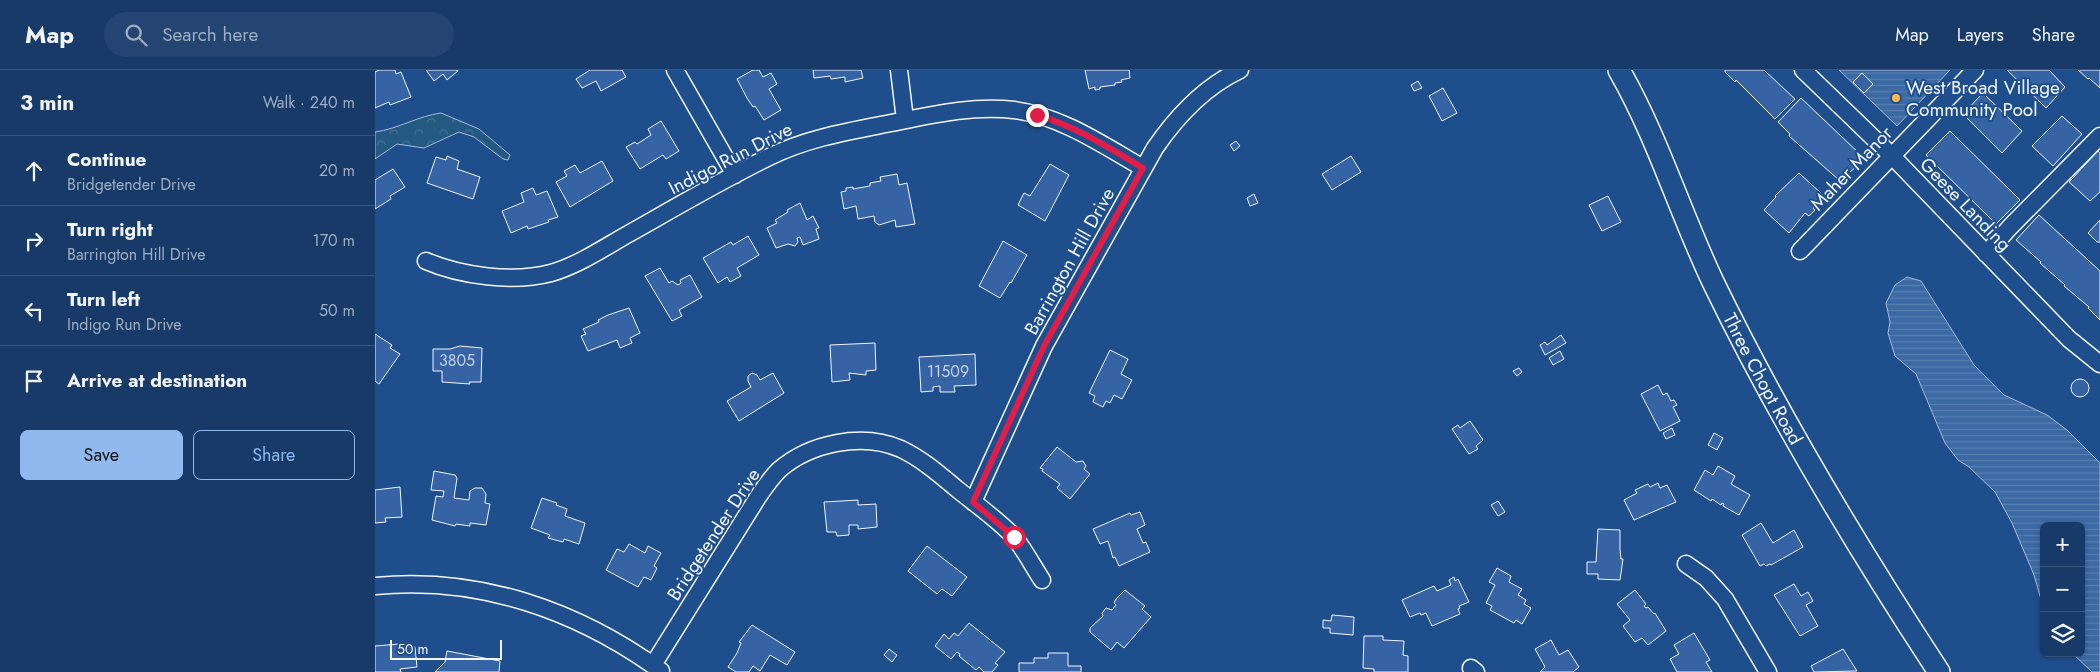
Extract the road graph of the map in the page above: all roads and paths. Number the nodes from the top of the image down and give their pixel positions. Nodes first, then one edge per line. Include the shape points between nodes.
1 (675, 70) edge
2 (899, 70) edge
3 (1240, 70) edge
4 (1619, 70) edge
5 (1803, 70) edge
6 (1975, 70) edge
7 (905, 120) junction
8 (2100, 136) edge
9 (1891, 155) junction
10 (1143, 168) junction
11 (735, 175) junction
12 (1800, 251) dead end
13 (1986, 254) junction
14 (425, 261) dead end
15 (2098, 357) edge
16 (973, 502) junction
17 (1686, 564) dead end
18 (1042, 580) dead end
19 (375, 586) edge
20 (657, 669) edge
21 (1768, 672) edge
22 (1939, 672) edge

1 - 11 street
2 - 7 street
3 - 10 street, Barrington Hill Drive via 1192,103 1171,125
4 - 22 main road, Three Chopt Road via 1649,128 1713,281 1752,358 1897,609
5 - 9 street, Geese Landing
6 - 9 street, Maher Manor
7 - 10 street, Indigo Run Drive via 977,109 1014,110 1055,120
7 - 11 street, Indigo Run Drive via 829,135 795,146
8 - 13 street
9 - 12 street, Maher Manor
9 - 13 street, Geese Landing
10 - 16 street, Barrington Hill Drive via 1044,346
11 - 14 street, Indigo Run Drive via 587,257 550,273 502,277 473,274
13 - 15 street, Geese Landing via 2069,339
16 - 18 street, Bridgetender Drive via 1014,537
16 - 20 street, Bridgetender Drive via 921,460 885,444 845,442 814,449 780,470 758,497
17 - 21 street via 1706,578 1725,599
19 - 20 street via 438,585 532,602 595,629

